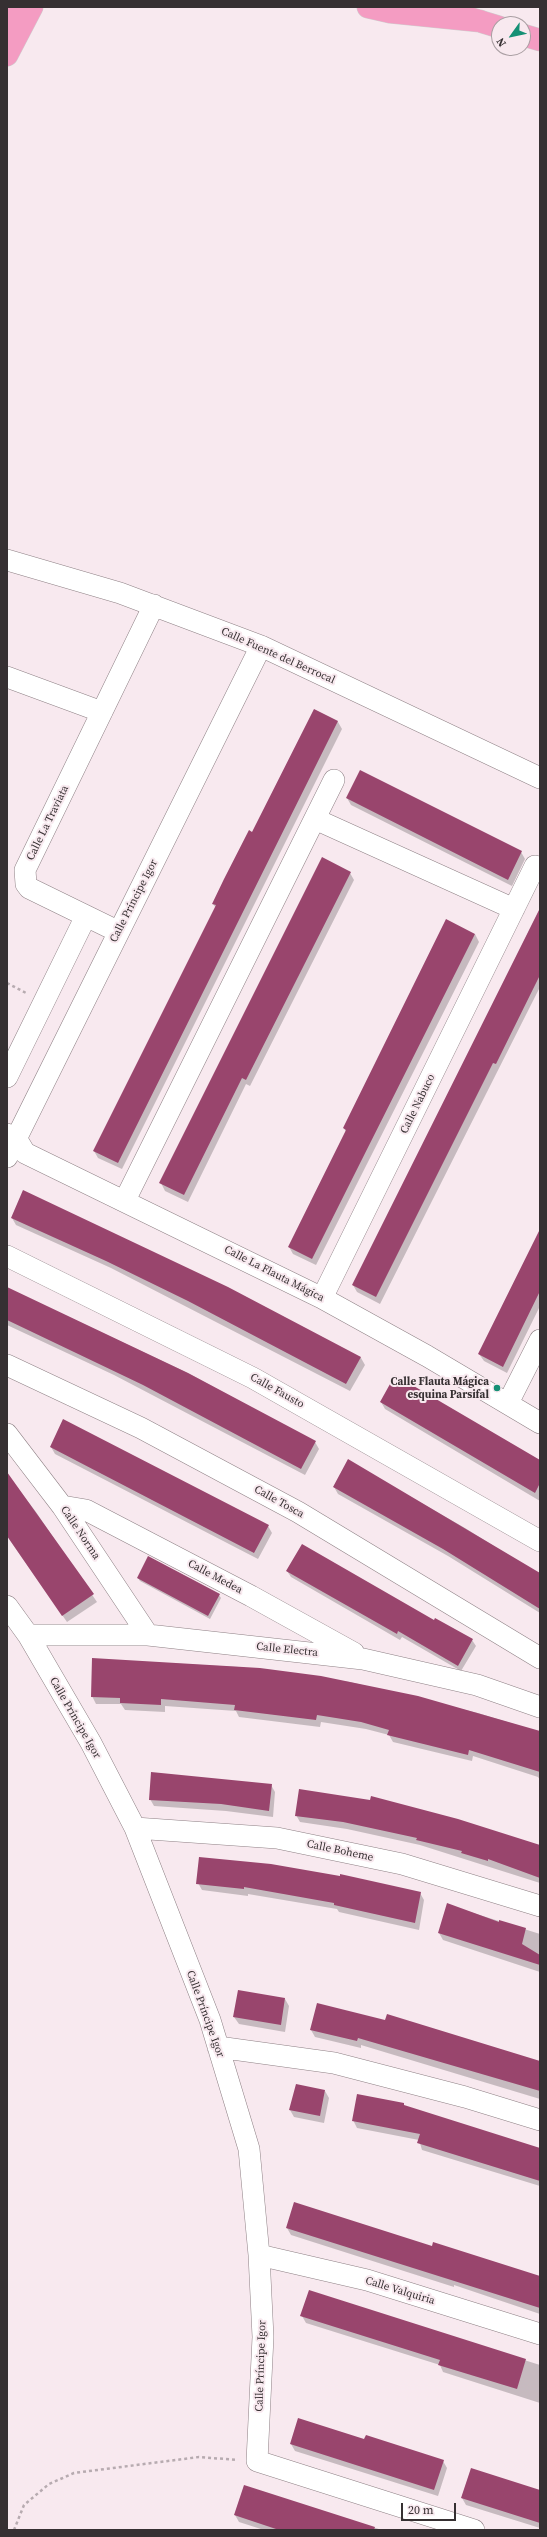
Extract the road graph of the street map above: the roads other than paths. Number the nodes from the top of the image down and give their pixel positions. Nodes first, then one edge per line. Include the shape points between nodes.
1 (13, 7) edge
2 (32, 7) edge
3 (368, 7) edge
4 (430, 7) edge
5 (7, 20) edge
6 (490, 24) edge
7 (7, 55) edge
8 (7, 560) edge
9 (154, 605) junction
10 (261, 646) junction
11 (7, 677) edge
12 (102, 712) junction
13 (540, 778) edge
14 (334, 780) dead end
15 (315, 819) junction
16 (535, 866) dead end
17 (514, 909) junction
18 (86, 916) junction
19 (119, 932) junction
20 (7, 1077) edge
21 (10, 1143) edge
22 (125, 1200) junction
23 (7, 1256) edge
24 (322, 1298) junction
25 (540, 1340) edge
26 (7, 1365) edge
27 (508, 1404) junction
28 (540, 1423) edge
29 (7, 1434) edge
30 (62, 1506) junction
31 (540, 1541) edge
32 (7, 1606) edge
33 (28, 1635) junction
34 (148, 1635) junction
35 (540, 1658) edge
36 (363, 1659) junction
37 (540, 1707) edge
38 (135, 1828) junction
39 (540, 1906) edge
40 (218, 2047) junction
41 (540, 2120) edge
42 (259, 2255) junction
43 (540, 2334) edge
44 (474, 2530) edge

1 - 5 highway
2 - 7 highway
3 - 6 highway
4 - 6 highway
8 - 9 street, Calle Fuente del Berrocal
9 - 10 street, Calle Fuente del Berrocal
9 - 12 street, Calle La Traviata
10 - 13 street, Calle Fuente del Berrocal
10 - 19 street, Calle Príncipe Igor
11 - 12 street
12 - 18 street, Calle La Traviata via 25,870 26,884 29,888
14 - 15 street
15 - 17 street
15 - 22 street
16 - 17 street, Calle Nabuco
17 - 24 street, Calle Nabuco
18 - 19 street, Calle La Traviata
18 - 20 street
19 - 21 street, Calle Príncipe Igor
21 - 22 street, Calle La Flauta Mágica via 25,1153
22 - 24 street, Calle La Flauta Mágica
23 - 31 street, Calle Fausto via 253,1378
24 - 27 street, Calle La Flauta Mágica
25 - 27 street
26 - 35 street, Calle Tosca via 141,1428 298,1512
27 - 28 street, Calle La Flauta Mágica
29 - 30 street, Calle Norma
30 - 34 street, Calle Norma
30 - 36 street, Calle Medea via 86,1510
32 - 33 street, Calle Príncipe Igor
33 - 34 street, Calle Electra
33 - 38 street, Calle Príncipe Igor via 91,1743
34 - 36 street, Calle Electra
36 - 37 street, Calle Electra via 476,1685
38 - 39 street, Calle Boheme via 277,1838 402,1864
38 - 40 street, Calle Príncipe Igor
40 - 41 street via 334,2063 465,2097
40 - 42 street, Calle Príncipe Igor via 249,2149
42 - 43 street, Calle Valquiria via 367,2280
42 - 44 street, Calle Príncipe Igor via 263,2337 257,2461

